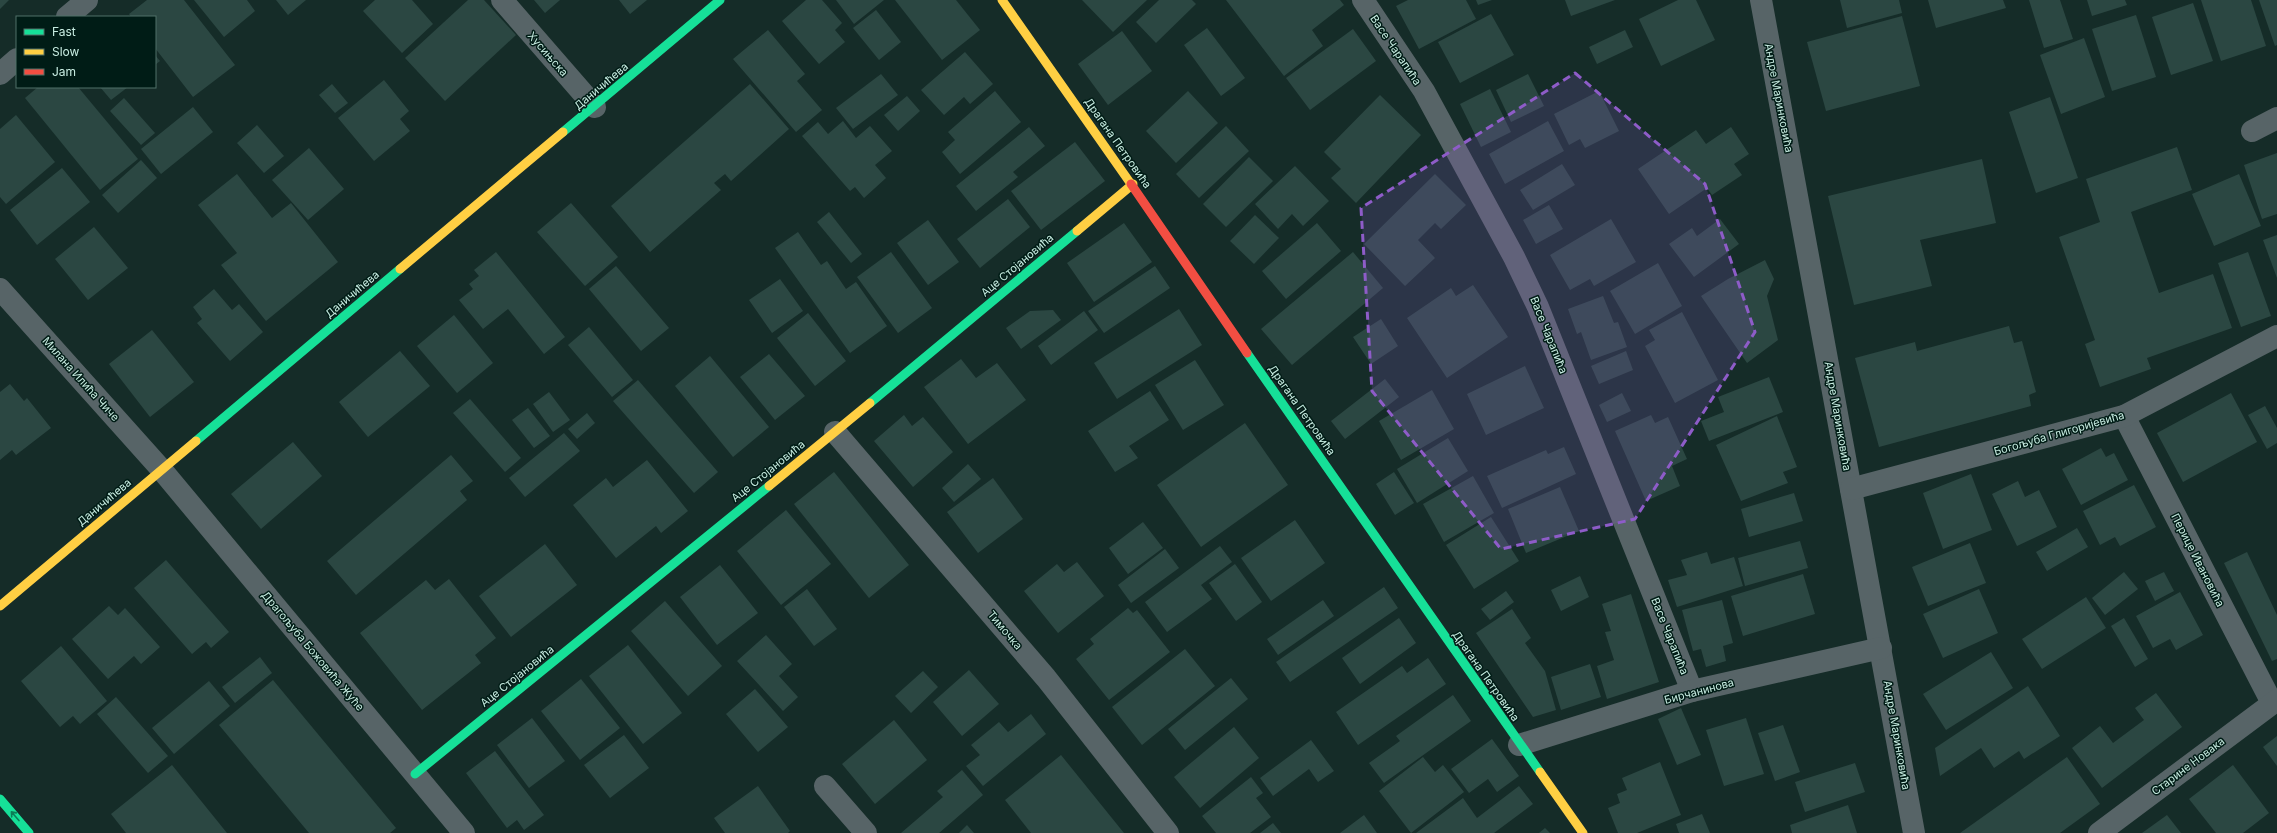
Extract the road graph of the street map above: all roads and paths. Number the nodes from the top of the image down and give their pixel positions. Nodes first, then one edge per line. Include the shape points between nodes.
1 (87, 0) edge
2 (502, 0) edge
3 (720, 0) edge
4 (1002, 0) edge
5 (1363, 0) edge
6 (1761, 0) edge
7 (68, 16) edge
8 (16, 60) edge
9 (0, 74) edge
10 (595, 107) junction
11 (2277, 118) edge
12 (2252, 131) dead end
13 (1133, 184) junction
14 (0, 289) edge
15 (2277, 336) edge
16 (2124, 416) junction
17 (835, 432) junction
18 (161, 469) junction
19 (1851, 489) junction
20 (0, 606) edge
21 (1881, 648) junction
22 (1692, 691) junction
23 (2275, 701) edge
24 (1519, 745) junction
25 (415, 774) junction
26 (826, 786) dead end
27 (0, 799) edge
28 (30, 833) edge
29 (464, 833) edge
30 (866, 833) edge
31 (1168, 833) edge
32 (1583, 833) edge
33 (1914, 833) edge
34 (2099, 833) edge

1 - 7 street
2 - 10 street, Хусињска
3 - 10 street, Даничићева
4 - 13 street, Драгана Петровића
5 - 22 street, Васе Чарапића via 1424,91 1538,306
6 - 19 street, Андре Маринковића
8 - 9 street
10 - 18 street, Даничићева
11 - 12 street
13 - 17 street, Аце Стојановића
13 - 24 street, Драгана Петровића
14 - 18 street, Милана Илића Чиче
15 - 16 street, Богољуба Глигоријевића
16 - 19 street, Богољуба Глигоријевића
16 - 23 street, Перице Ивановића
17 - 25 street, Аце Стојановића
17 - 31 street, Тимочка via 1046,678
18 - 20 street, Даничићева
18 - 25 street, Драгољуба Божовића Жуће
19 - 21 street, Андре Маринковића
21 - 22 street, Бирчанинова
21 - 33 street, Андре Маринковића
22 - 24 street, Бирчанинова
23 - 34 street, Старине Новака
24 - 32 street, Драгана Петровића
25 - 29 street, Драгољуба Божовића Жуће
26 - 30 street
28 -> 27 street

